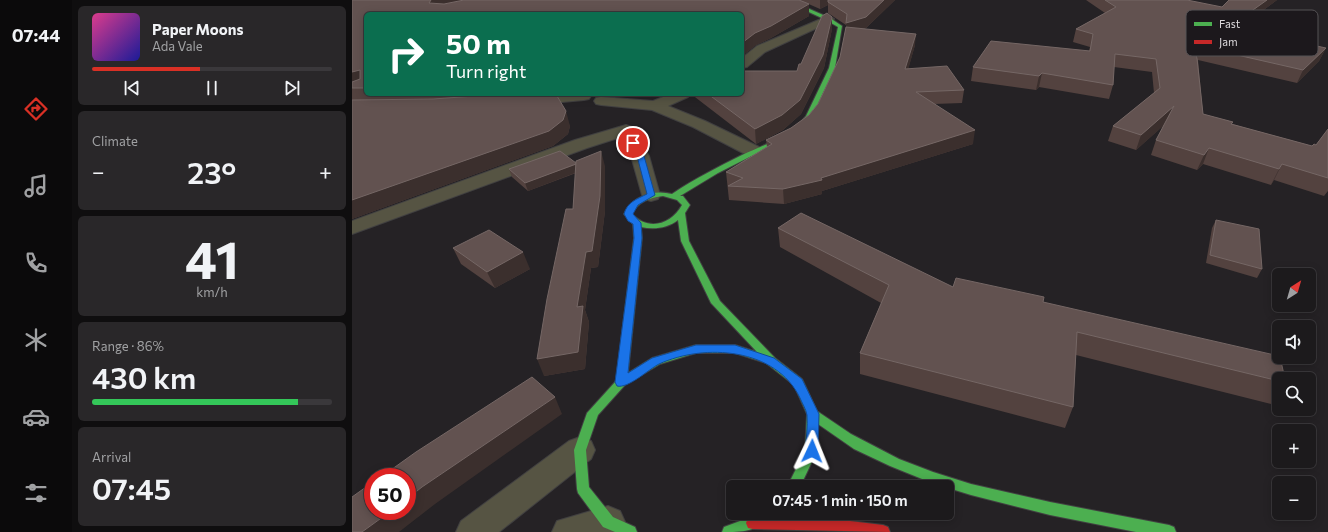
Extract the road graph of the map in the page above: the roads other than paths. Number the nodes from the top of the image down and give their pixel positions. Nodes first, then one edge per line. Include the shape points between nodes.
1 (785, 0) edge
2 (828, 19) junction
3 (744, 62) edge
4 (571, 96) edge
5 (584, 96) edge
6 (678, 96) edge
7 (601, 101) junction
8 (518, 102) edge
9 (654, 106) junction
10 (626, 130) junction
11 (753, 151) junction
12 (651, 195) junction
13 (675, 195) junction
14 (682, 216) junction
15 (637, 223) junction
16 (352, 228) edge
17 (770, 360) junction
18 (621, 382) junction
19 (813, 414) junction
20 (580, 450) junction
21 (797, 480) edge
22 (757, 520) edge
23 (753, 523) junction
24 (619, 527) edge
25 (474, 532) edge
26 (569, 532) edge
27 (729, 532) edge
28 (883, 532) edge
29 (1169, 532) edge

1 - 2 main road
2 - 3 street via 761,49
2 - 11 main road via 840,27 832,68 809,116 803,124 785,137
4 - 8 street
5 - 7 street
6 - 9 street
7 - 9 street
7 - 10 street
9 - 11 street
10 - 12 street via 640,156
10 - 16 street
11 - 13 main road
12 - 13 main road
12 - 15 main road via 630,208 628,214
13 - 14 main road via 682,198 686,204
14 - 15 main road via 656,225
14 - 17 main road via 685,241 716,303
15 - 18 main road via 638,238
17 - 18 main road via 735,349 696,349 656,361
17 - 19 main road via 798,382
18 - 20 main road via 593,413
19 - 21 main road via 812,451
19 - 29 main road via 859,446 914,469 987,493
20 - 24 main road via 583,489
20 - 25 street
22 - 23 main road
23 - 27 main road
23 - 28 main road via 826,524
24 - 26 street

